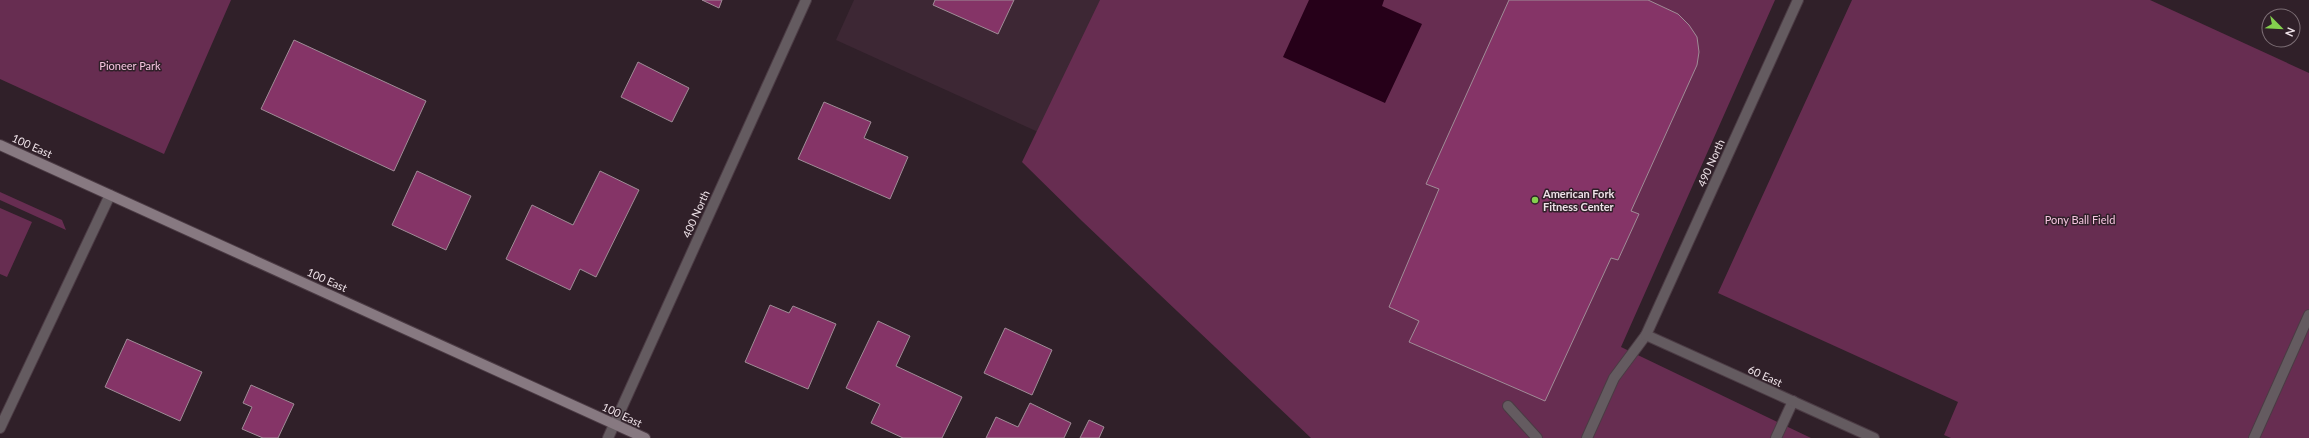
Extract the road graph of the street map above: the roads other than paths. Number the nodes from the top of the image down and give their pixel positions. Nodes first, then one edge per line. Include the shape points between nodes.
1 (806, 0) edge
2 (1798, 0) edge
3 (0, 145) edge
4 (110, 195) junction
5 (2309, 315) edge
6 (1646, 335) junction
7 (1793, 401) junction
8 (1508, 406) dead end
9 (614, 424) junction
10 (0, 428) edge
11 (608, 438) edge
12 (645, 438) edge
13 (1537, 438) edge
14 (1587, 438) edge
15 (1776, 438) edge
16 (1874, 438) edge
17 (2254, 438) edge

1 - 9 street, 400 North
2 - 6 street, 490 North
3 - 4 main road, 100 East
4 - 9 main road, 100 East
4 - 10 street
5 - 17 street
6 - 7 street, 60 East
6 - 14 street, 490 North via 1614,378
7 - 15 street
7 - 16 street, 60 East
8 - 13 street
9 - 11 street, 400 North
9 - 12 main road, 100 East

